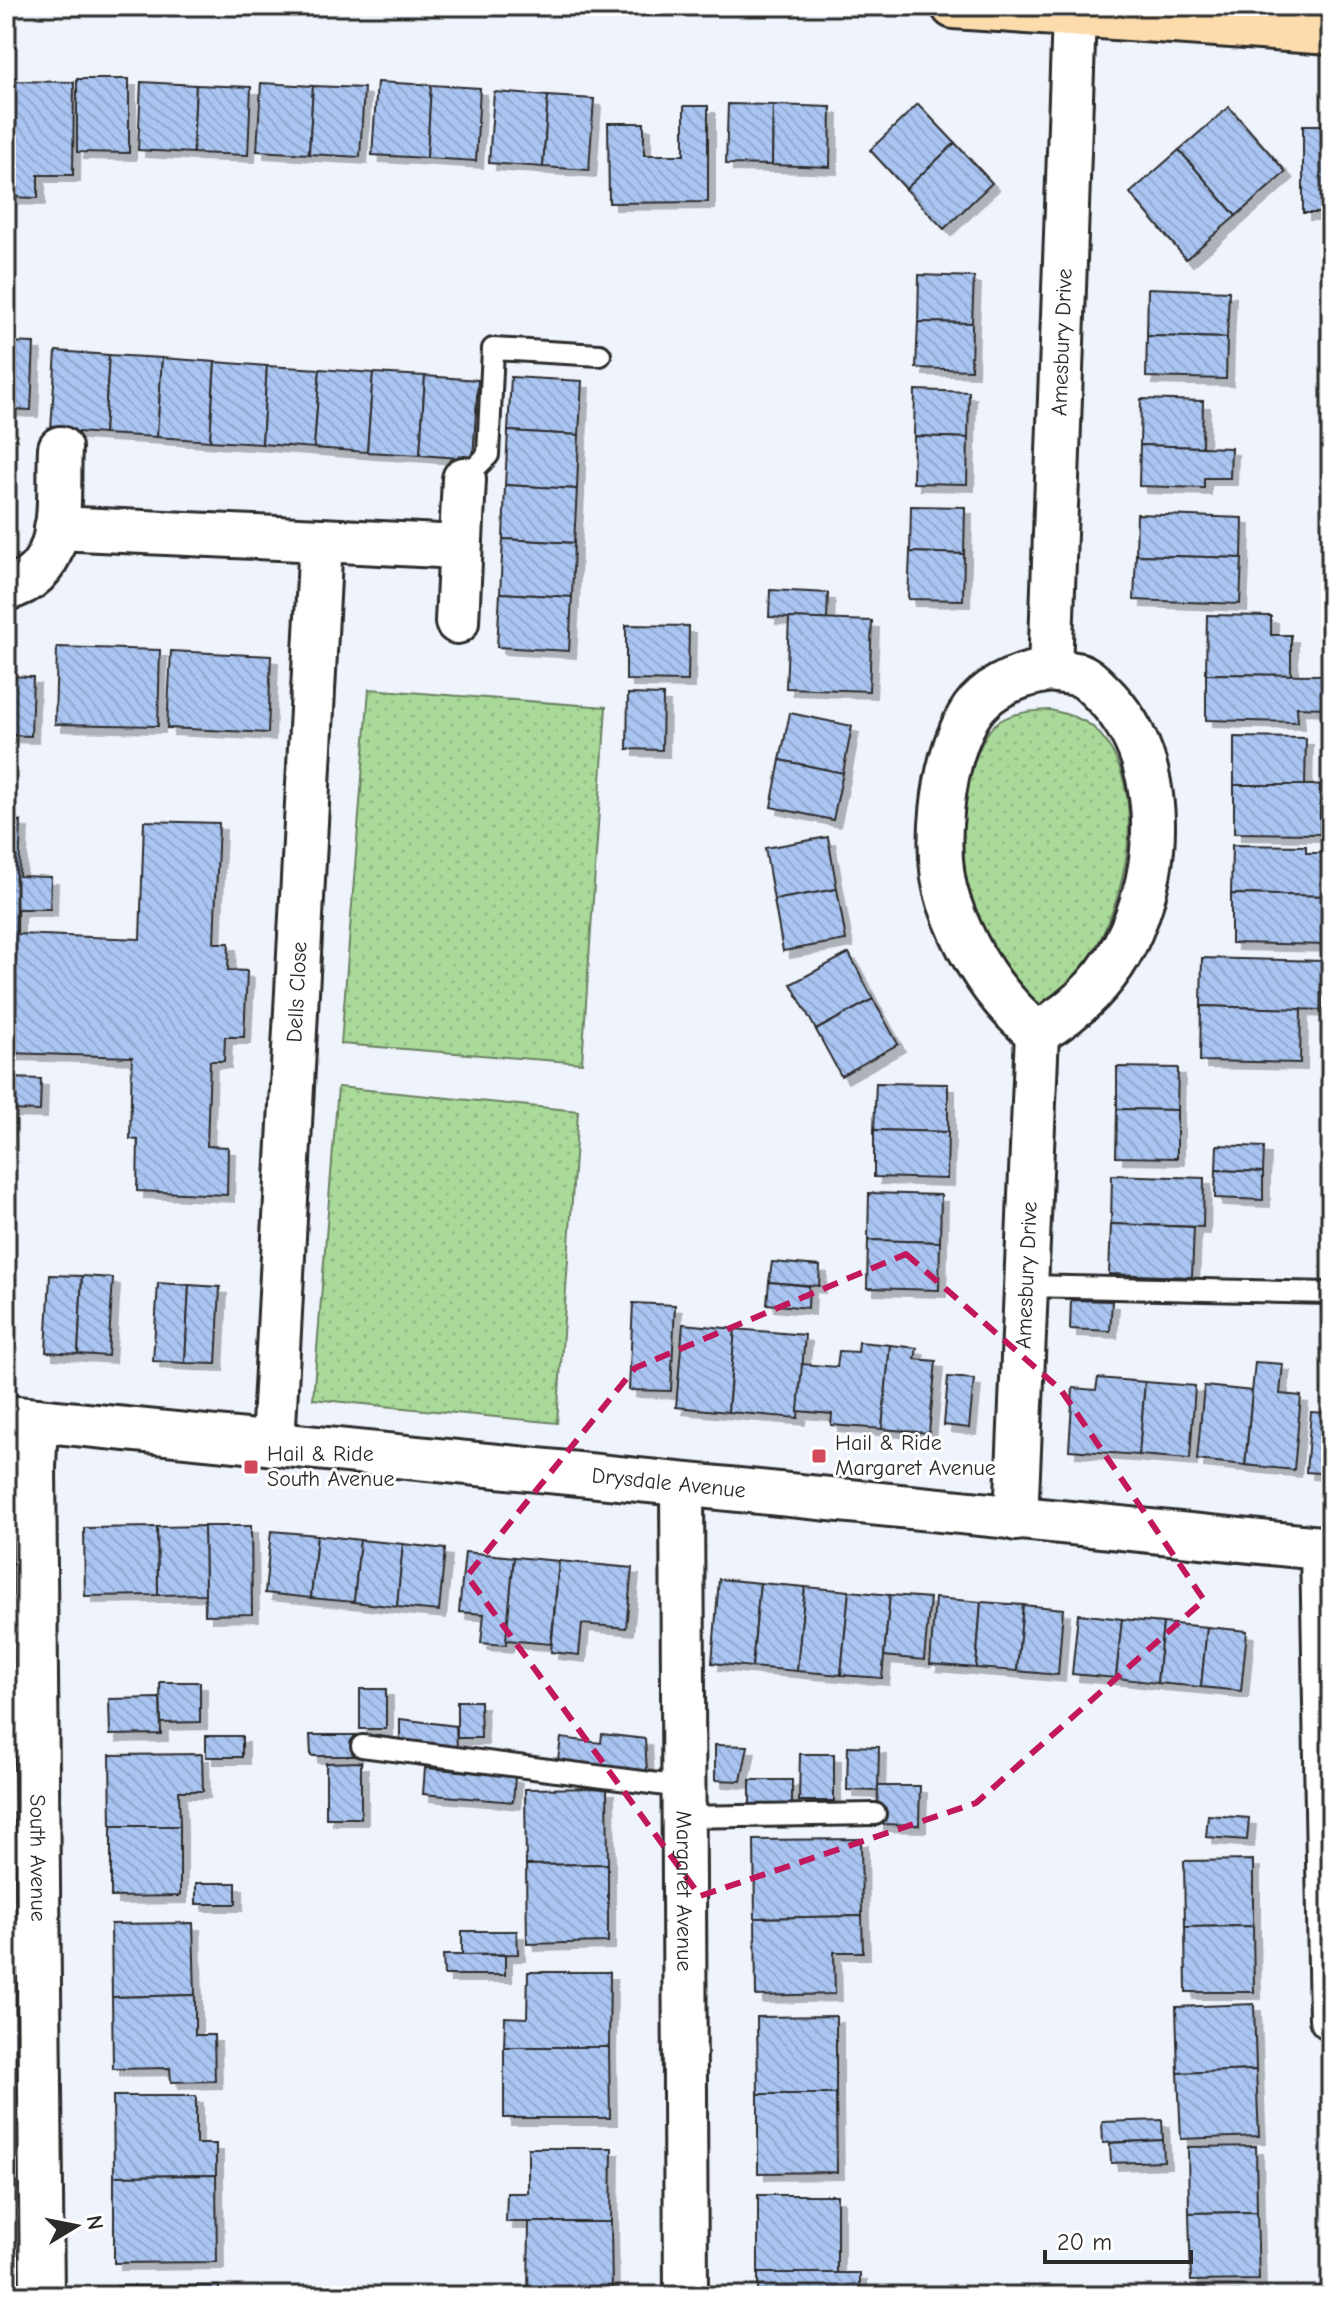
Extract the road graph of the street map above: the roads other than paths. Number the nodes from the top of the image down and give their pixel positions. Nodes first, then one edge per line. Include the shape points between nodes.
1 (954, 6) edge
2 (1026, 9) edge
3 (1074, 16) junction
4 (1331, 32) edge
5 (600, 355) dead end
6 (60, 448) dead end
7 (464, 479) joint
8 (56, 528) junction
9 (321, 540) junction
10 (459, 547) junction
11 (6, 589) edge
12 (457, 622) dead end
13 (1050, 670) junction
14 (1037, 1033) junction
15 (1026, 1286) junction
16 (1331, 1293) edge
17 (21, 1419) edge
18 (273, 1444) junction
19 (682, 1485) junction
20 (1016, 1519) junction
21 (1327, 1549) edge
22 (362, 1746) dead end
23 (682, 1802) junction
24 (875, 1814) dead end
25 (1331, 2018) edge
26 (42, 2296) edge
27 (686, 2296) edge

1 - 2 main road
2 - 3 main road
3 - 4 main road
3 - 13 street, Amesbury Drive
5 - 7 lane via 493,349 488,455
6 - 8 street
7 - 10 street
8 - 9 street
8 - 11 street via 45,566 27,584
9 - 10 street
9 - 18 street, Dells Close
10 - 12 street
13 - 14 street via 1022,674 994,689 968,715 942,801 948,899 965,941 991,987
13 - 14 street via 1082,675 1127,721 1142,752 1151,791 1153,838 1132,930 1113,966 1064,1018
14 - 15 street, Amesbury Drive
15 - 16 lane
15 - 20 street, Amesbury Drive
17 - 18 street, Drysdale Avenue
17 - 26 street, South Avenue
18 - 19 street, Drysdale Avenue
19 - 20 street, Drysdale Avenue
19 - 23 street, Margaret Avenue
20 - 21 street, Drysdale Avenue
21 - 25 street
22 - 23 lane
23 - 24 lane
23 - 27 street, Margaret Avenue

